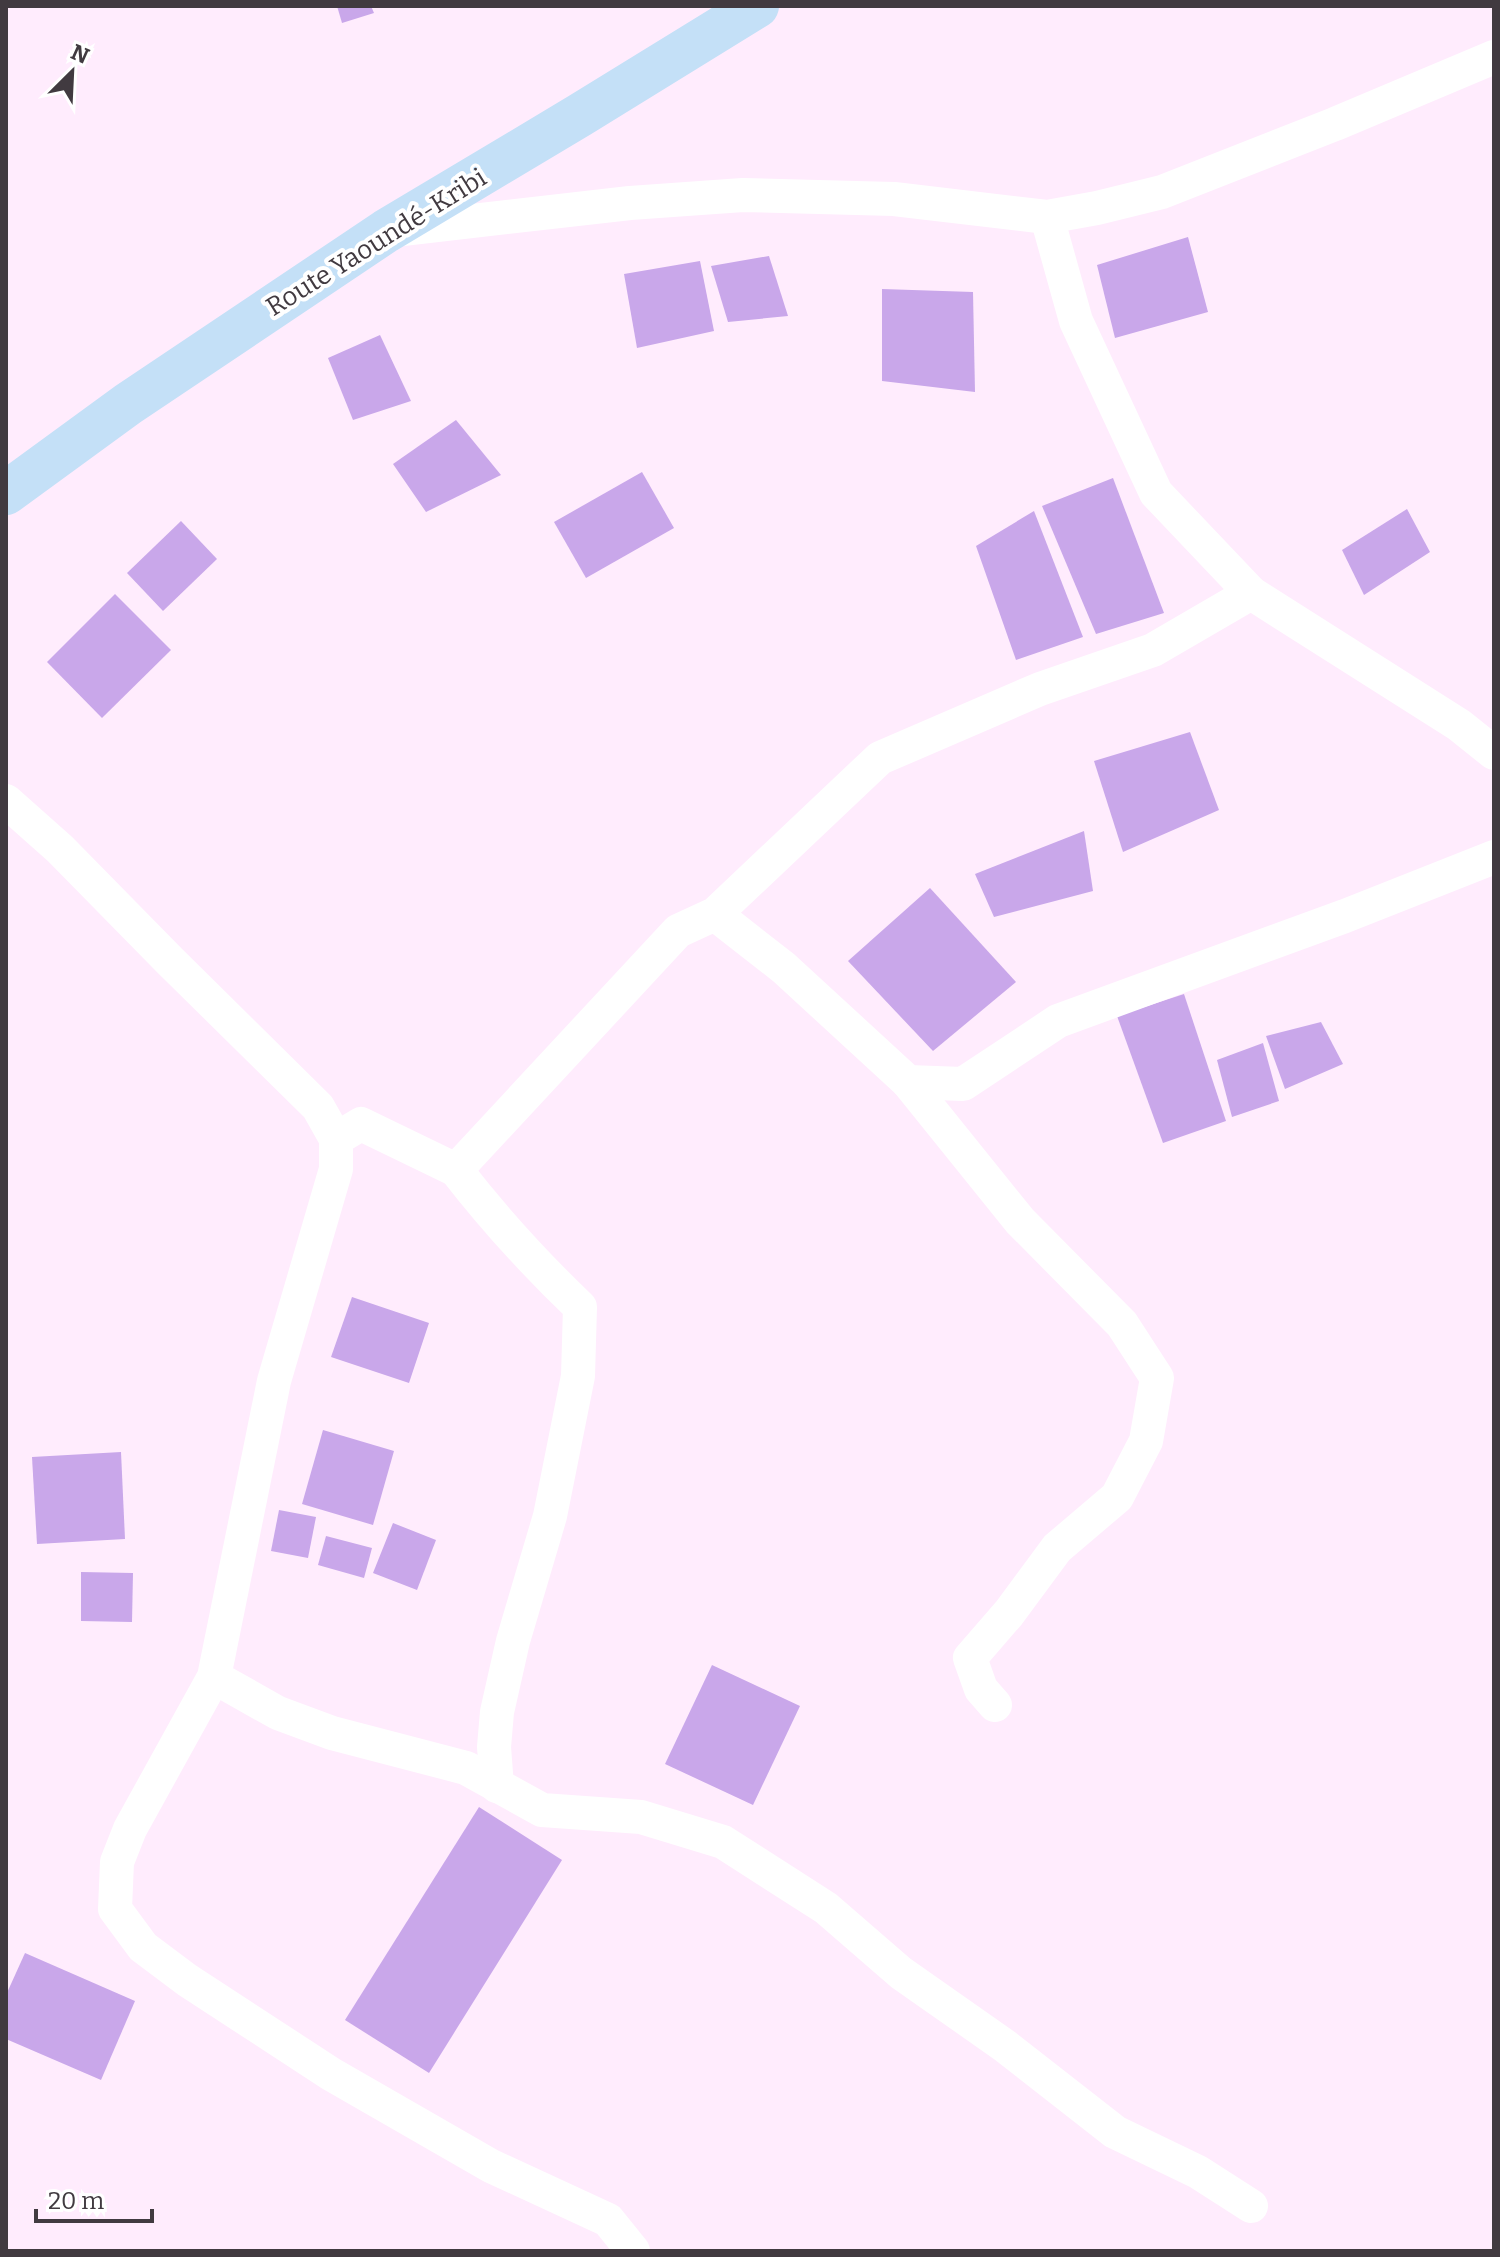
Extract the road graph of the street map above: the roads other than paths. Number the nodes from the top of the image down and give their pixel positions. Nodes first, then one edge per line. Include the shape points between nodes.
1 (757, 6) edge
2 (1494, 57) edge
3 (1047, 217) junction
4 (386, 231) junction
5 (6, 493) edge
6 (1251, 593) junction
7 (1494, 753) edge
8 (6, 801) edge
9 (1494, 857) edge
10 (715, 914) junction
11 (908, 1082) junction
12 (336, 1139) junction
13 (456, 1170) junction
14 (214, 1677) junction
15 (995, 1705) dead end
16 (497, 1786) junction
17 (1251, 2206) dead end
18 (633, 2251) edge

1 - 4 main road, Route Yaoundé-Kribi
2 - 3 street via 1162,192
3 - 4 street via 894,199 743,195
3 - 6 street via 1076,321 1156,493
4 - 5 main road, Route Yaoundé-Kribi via 128,404
6 - 7 street via 1459,725
6 - 10 street via 1153,650 1040,689 880,758
8 - 12 street via 318,1107
9 - 11 street via 1058,1021 963,1084
10 - 11 street via 784,968
10 - 13 street via 678,931
11 - 15 street via 1020,1221 1122,1324 1157,1378 1146,1441 1117,1497 1057,1548 970,1658 981,1689
12 - 13 street via 361,1124
12 - 14 street via 336,1169 274,1381
13 - 16 street via 536,1265 580,1307 578,1376 550,1516 497,1712
14 - 16 street via 278,1713 332,1733 466,1768
14 - 18 street via 130,1829 117,1862 115,1909 143,1947 187,1980 331,2074 491,2166 608,2220
16 - 17 street via 542,1810 641,1817 723,1842 826,1908 901,1973 1115,2132 1198,2172

